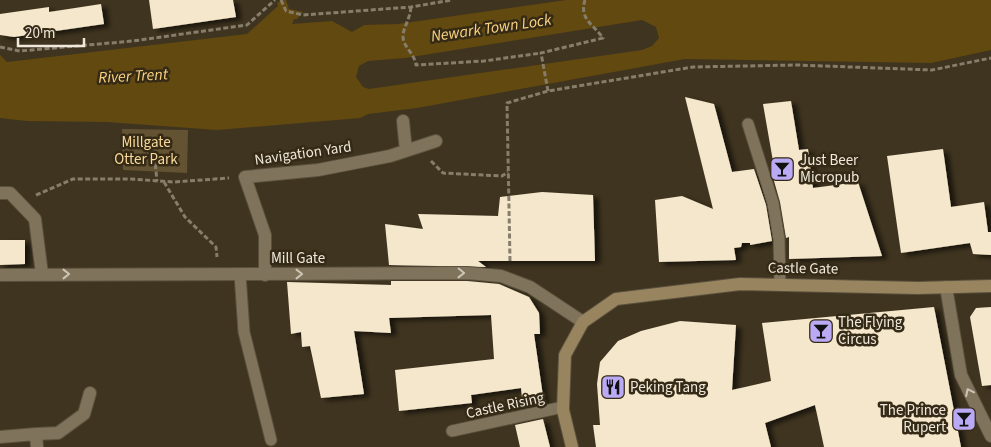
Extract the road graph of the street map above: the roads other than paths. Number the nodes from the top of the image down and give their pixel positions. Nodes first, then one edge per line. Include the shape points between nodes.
1 (403, 121) dead end
2 (748, 124) dead end
3 (436, 141) dead end
4 (406, 151) junction
5 (0, 193) edge
6 (42, 274) junction
7 (240, 274) junction
8 (0, 275) edge
9 (265, 275) junction
10 (780, 284) junction
11 (991, 286) edge
12 (946, 287) junction
13 (583, 322) junction
14 (90, 393) dead end
15 (563, 407) junction
16 (452, 431) dead end
17 (991, 436) edge
18 (0, 437) edge
19 (271, 440) dead end
20 (36, 441) edge
21 (572, 447) edge

1 - 4 street
2 - 10 lane via 773,203 779,239
3 - 4 street, Navigation Yard
4 - 9 street, Navigation Yard via 318,170 245,177 265,235
5 - 6 street via 10,193 35,219
6 -> 7 street, Mill Gate
6 - 8 street, Mill Gate
7 - 9 street, Mill Gate
7 - 19 lane via 244,332
9 -> 13 street, Mill Gate via 467,273 500,276 530,287
10 - 12 main road, Castle Gate
10 - 13 main road, Castle Gate via 740,284 616,299
11 - 12 main road, Castle Gate
17 -> 12 street via 961,375
13 - 15 main road via 565,355
14 - 20 street via 84,414 58,433
15 - 16 lane, Castle Rising
15 - 21 main road
18 - 20 street

